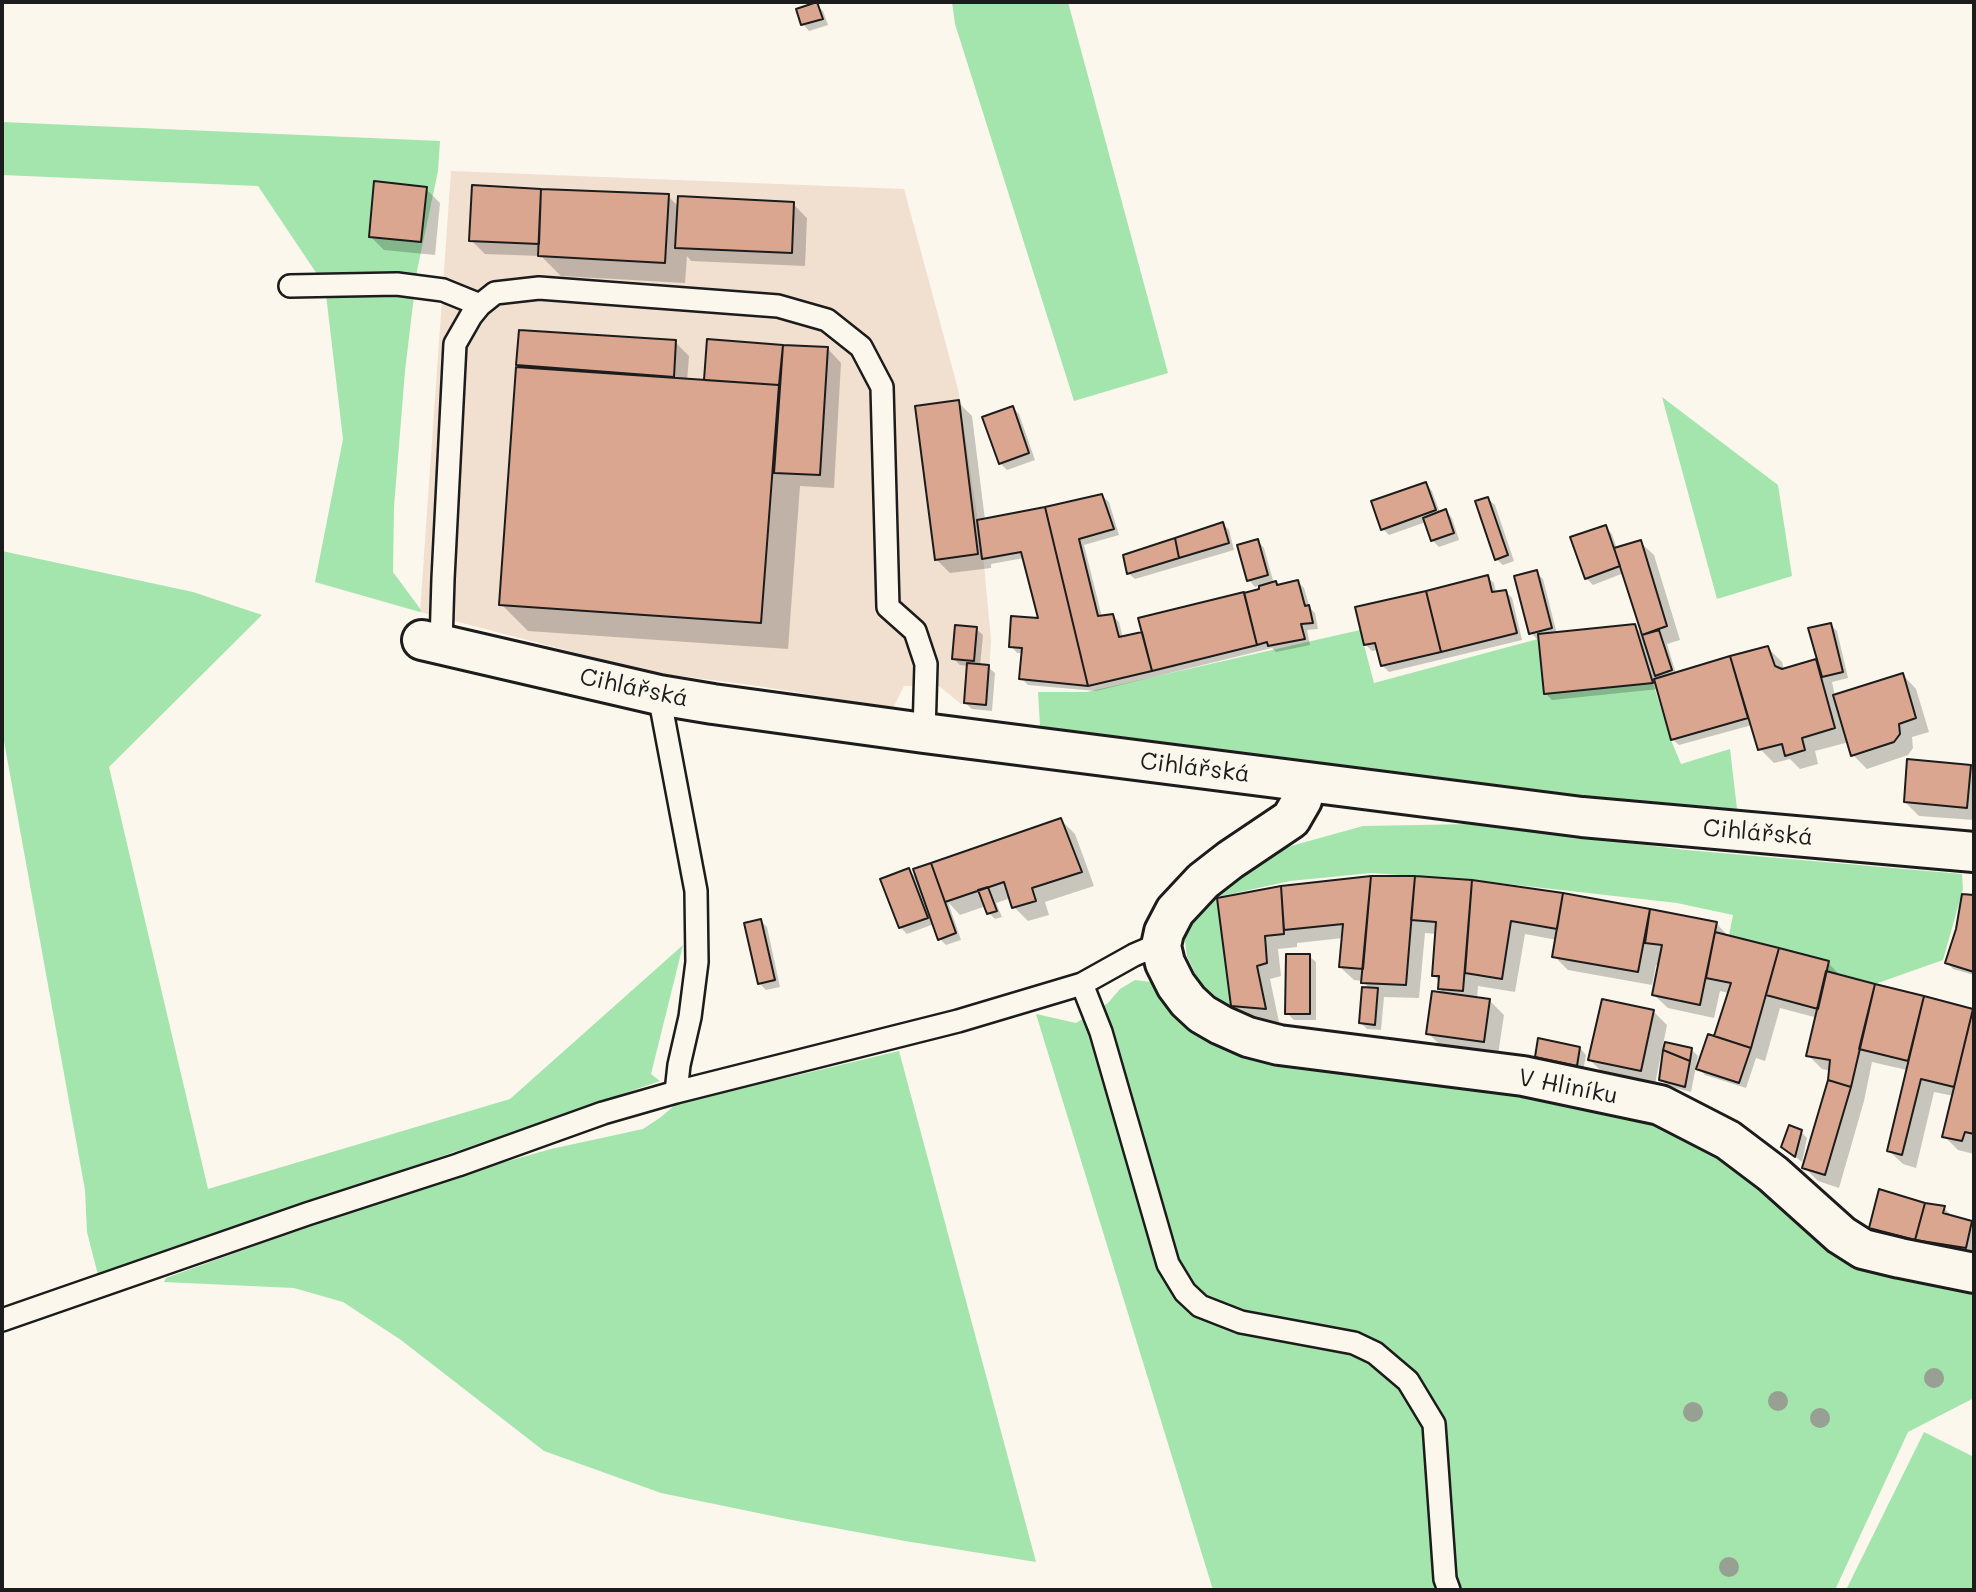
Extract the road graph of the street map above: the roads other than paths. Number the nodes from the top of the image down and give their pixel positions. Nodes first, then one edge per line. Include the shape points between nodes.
1 (290, 286) dead end
2 (480, 305) junction
3 (432, 642) joint
4 (659, 695) junction
5 (925, 733) junction
6 (1307, 783) junction
7 (1974, 852) edge
8 (1161, 946) junction
9 (1082, 984) junction
10 (676, 1092) junction
11 (1974, 1273) edge
12 (2, 1320) edge
13 (1449, 1590) edge

1 - 2 lane via 397,284 443,290
2 - 3 lane via 455,344
2 - 5 lane via 495,293 539,288 778,306 827,320 861,347 882,387 888,607 915,631 926,664
3 - 4 street, Cihlářská
4 - 5 street, Cihlářská
4 - 10 lane via 696,891 697,962
5 - 6 street, Cihlářská
6 - 7 street, Cihlářská via 1582,817
6 - 8 street via 1291,819 1203,881 1175,911
8 - 9 lane via 1148,948
8 - 11 street, V Hliníku via 1176,985 1195,1008 1248,1037 1279,1045 1523,1076 1660,1105 1728,1140 1864,1249
9 - 10 lane via 958,1021
9 - 13 lane via 1101,1032 1168,1264 1185,1293 1200,1306 1241,1322 1354,1343 1375,1353 1408,1381 1434,1424
10 - 12 lane

